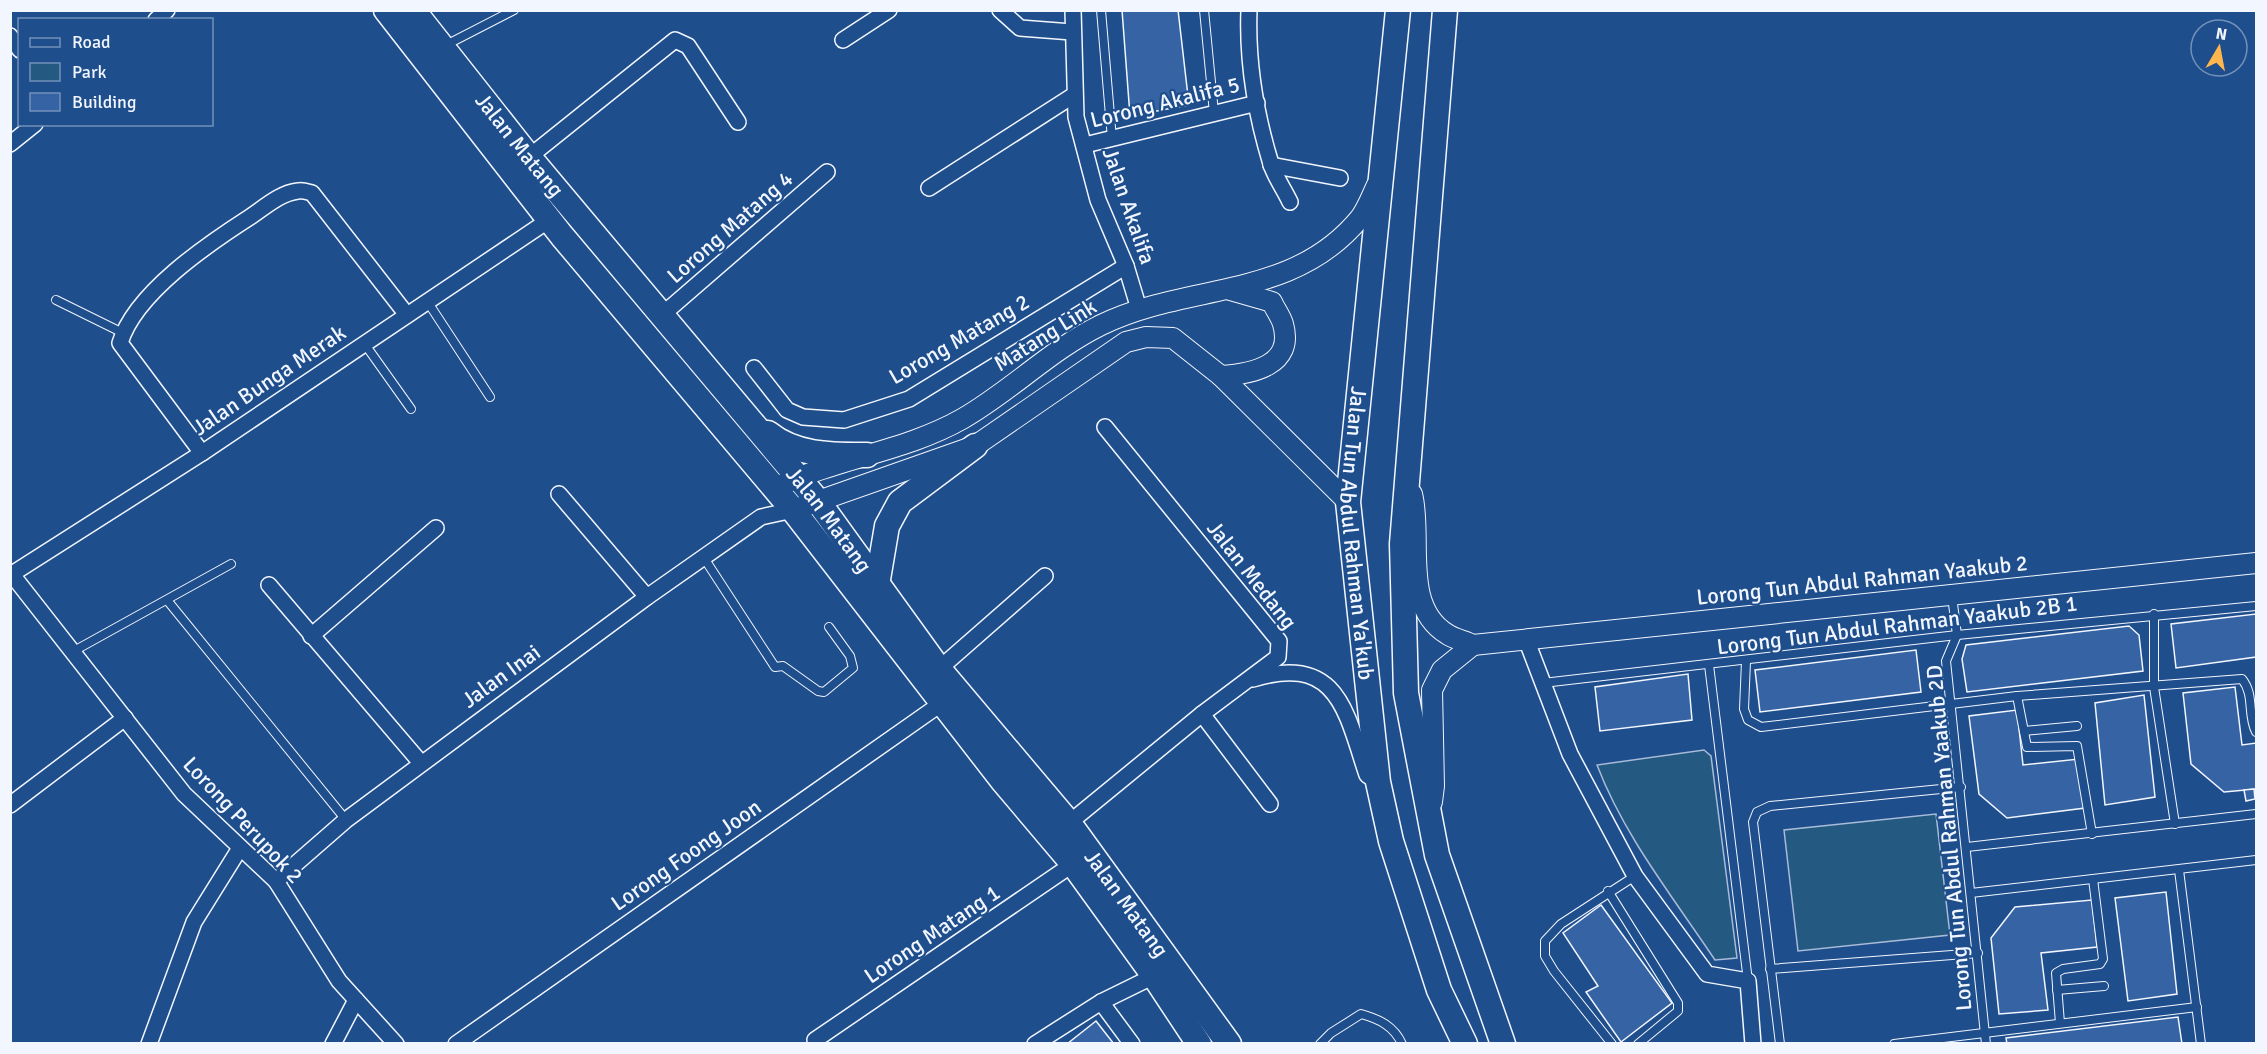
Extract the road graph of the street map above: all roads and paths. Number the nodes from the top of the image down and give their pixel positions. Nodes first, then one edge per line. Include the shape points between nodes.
1 (386, 10) edge
2 (413, 10) edge
3 (514, 10) edge
4 (889, 10) edge
5 (1000, 10) edge
6 (1073, 10) edge
7 (1101, 10) edge
8 (1204, 10) edge
9 (1249, 10) edge
10 (1398, 10) edge
11 (1445, 10) edge
12 (1072, 32) junction
13 (843, 40) dead end
14 (442, 48) junction
15 (1074, 95) junction
16 (1257, 103) junction
17 (1214, 113) junction
18 (738, 122) dead end
19 (32, 126) edge
20 (1112, 139) junction
21 (10, 144) edge
22 (1085, 146) junction
23 (529, 157) junction
24 (1271, 165) junction
25 (827, 172) dead end
26 (1382, 174) junction
27 (1340, 178) dead end
28 (929, 188) dead end
29 (1290, 202) dead end
30 (549, 220) junction
31 (1126, 266) junction
32 (1227, 290) junction
33 (56, 300) dead end
34 (427, 301) junction
35 (1139, 309) junction
36 (407, 315) junction
37 (662, 315) junction
38 (123, 333) junction
39 (364, 344) junction
40 (754, 368) dead end
41 (1221, 376) junction
42 (490, 396) dead end
43 (411, 409) dead end
44 (752, 420) junction
45 (1105, 427) dead end
46 (975, 446) junction
47 (202, 453) junction
48 (867, 455) junction
49 (1406, 470) junction
50 (798, 477) junction
51 (775, 488) junction
52 (559, 494) dead end
53 (818, 500) junction
54 (1348, 502) junction
55 (793, 510) junction
56 (761, 517) junction
57 (436, 528) dead end
58 (704, 558) junction
59 (2256, 563) edge
60 (231, 564) dead end
61 (11, 573) edge
62 (1045, 576) dead end
63 (269, 585) dead end
64 (877, 585) junction
65 (1952, 595) junction
66 (647, 597) junction
67 (167, 600) junction
68 (2256, 606) edge
69 (2154, 614) junction
70 (829, 627) dead end
71 (1957, 635) junction
72 (311, 636) junction
73 (1526, 639) junction
74 (1473, 645) junction
75 (72, 652) junction
76 (1746, 661) junction
77 (1709, 665) junction
78 (939, 669) junction
79 (1241, 682) junction
80 (1543, 683) junction
81 (2154, 687) junction
82 (2017, 696) junction
83 (942, 703) junction
84 (1951, 705) junction
85 (1202, 714) junction
86 (125, 718) junction
87 (2077, 726) dead end
88 (2024, 731) junction
89 (2256, 732) edge
90 (421, 763) junction
91 (1378, 782) junction
92 (1961, 787) junction
93 (1270, 804) dead end
94 (10, 805) edge
95 (2256, 814) edge
96 (1429, 817) junction
97 (346, 820) junction
98 (1069, 823) junction
99 (2175, 824) junction
100 (2092, 834) junction
101 (240, 848) junction
102 (1966, 848) junction
103 (2256, 860) edge
104 (1073, 864) junction
105 (2179, 870) junction
106 (1635, 876) junction
107 (2093, 879) junction
108 (276, 881) junction
109 (1608, 891) junction
110 (1971, 893) junction
111 (1978, 953) junction
112 (1770, 969) junction
113 (1155, 976) junction
114 (1748, 981) junction
115 (2104, 986) dead end
116 (2057, 990) junction
117 (356, 1000) junction
118 (1101, 1002) junction
119 (2197, 1006) junction
120 (2060, 1023) junction
121 (1985, 1032) junction
122 (815, 1040) dead end
123 (149, 1044) edge
124 (333, 1044) edge
125 (396, 1044) edge
126 (456, 1044) edge
127 (1035, 1044) edge
128 (1132, 1044) edge
129 (1198, 1044) edge
130 (1229, 1044) edge
131 (1320, 1044) edge
132 (1402, 1044) edge
133 (1465, 1044) edge
134 (1503, 1044) edge
135 (1612, 1044) edge
136 (1638, 1044) edge
137 (1753, 1044) edge
138 (1780, 1044) edge
139 (1894, 1044) edge
140 (1986, 1044) edge
141 (2201, 1044) edge

1 - 30 main road, Jalan Matang
2 - 14 main road, Jalan Matang
3 - 14 lane
4 - 13 street
5 - 12 street via 1020,28
6 - 12 street, Jalan Akalifa
7 - 20 lane
8 - 17 lane
9 - 16 street via 1250,58
10 - 26 main road, Jalan Tun Abdul Rahman Ya'kub
11 - 49 main road, Jalan Tun Abdul Rahman Ya'kub
12 - 15 street, Jalan Akalifa
14 - 23 main road, Jalan Matang
15 - 22 street, Jalan Akalifa
15 - 28 street
16 - 17 street, Lorong Akalifa 5
16 - 24 street
17 - 20 street, Lorong Akalifa 5
18 - 23 street via 688,46 675,40
19 - 21 street
20 - 22 street, Lorong Akalifa 5
22 - 31 street, Jalan Akalifa via 1098,200
23 - 37 main road, Jalan Matang
24 - 27 street
24 - 29 street
25 - 37 street, Lorong Matang 4
26 - 32 street, Matang Link via 1361,217 1329,248 1285,274
26 - 54 main road, Jalan Tun Abdul Rahman Ya'kub
30 - 34 street, Jalan Bunga Merak
30 - 51 main road, Jalan Matang
31 - 35 street, Jalan Akalifa
31 - 40 street, Lorong Matang 2 via 909,399 844,420 803,417 787,410
32 - 35 street, Matang Link
32 - 41 street via 1272,302 1283,324 1284,340 1280,356 1271,365 1240,375
33 - 38 lane
34 - 36 street, Jalan Bunga Merak
34 - 42 lane
35 - 48 street, Matang Link via 1065,345 963,418 916,442
36 - 38 street via 312,193 300,190 282,195 201,249 150,295
36 - 39 street, Jalan Bunga Merak
37 - 44 main road, Jalan Matang
38 - 47 street via 120,343
39 - 43 lane
39 - 47 street, Jalan Bunga Merak
41 - 46 street via 1173,338 1146,337 1126,342
41 - 54 street
44 - 48 main road via 777,440 802,450
44 - 50 main road, Jalan Matang
45 - 79 street, Jalan Medang via 1279,641 1278,657
46 - 53 street
46 - 64 main road via 900,502 887,526
47 - 61 street, Jalan Bunga Merak
48 - 50 street, Matang Link
49 - 74 street via 1416,508 1418,589 1426,613 1446,634
49 - 96 main road, Jalan Tun Abdul Rahman Ya'kub via 1402,544 1406,693
50 - 51 street, Matang Link
50 - 53 main road, Jalan Matang
51 - 55 main road, Jalan Matang
51 - 56 street
52 - 66 street
53 - 55 street
53 - 64 main road, Jalan Matang
54 - 91 main road, Jalan Tun Abdul Rahman Ya'kub
55 - 56 street
55 - 83 main road, Jalan Matang
56 - 58 street, Jalan Inai
57 - 72 street
58 - 66 street, Jalan Inai
58 - 70 lane via 775,667 783,666 824,692 853,668 850,656
59 - 65 street, Lorong Tun Abdul Rahman Yaakub 2
60 - 67 lane
61 - 75 street, Lorong Perupok 2
62 - 78 street
63 - 72 street
64 - 78 main road, Jalan Matang
65 - 71 lane, Lorong Tun Abdul Rahman Yaakub 2D
65 - 73 street, Lorong Tun Abdul Rahman Yaakub 2
66 - 90 street, Jalan Inai
67 - 75 lane
67 - 97 lane
68 - 69 lane, Lorong Tun Abdul Rahman Yaakub 2B 1
69 - 71 lane, Lorong Tun Abdul Rahman Yaakub 2B 1
69 - 81 lane
71 - 76 lane, Lorong Tun Abdul Rahman Yaakub 2B 1
71 - 84 lane, Lorong Tun Abdul Rahman Yaakub 2D via 1946,661
72 - 90 street
73 - 74 street, Lorong Tun Abdul Rahman Yaakub 2
73 - 80 street
74 - 96 street via 1442,670 1432,690 1434,786
75 - 86 street, Lorong Perupok 2
76 - 77 lane, Lorong Tun Abdul Rahman Yaakub 2B 1
76 - 84 lane via 1744,709 1748,720 1761,727
77 - 80 lane, Lorong Tun Abdul Rahman Yaakub 2B 1
77 - 114 lane
78 - 98 main road, Jalan Matang
79 - 85 street, Jalan Medang
79 - 91 street via 1272,673 1312,677 1327,685 1343,706 1367,775
80 - 106 street via 1570,754
81 - 82 lane
81 - 89 lane via 2242,679 2250,693
81 - 99 lane
82 - 84 lane
82 - 88 lane
83 - 104 main road, Jalan Matang
83 - 126 street, Lorong Foong Joon
84 - 92 lane, Lorong Tun Abdul Rahman Yaakub 2D
85 - 93 street
85 - 98 street, Jalan Medang
86 - 94 street
86 - 101 street, Lorong Perupok 2 via 184,794
87 - 88 lane
88 - 100 lane via 2027,747 2031,749 2077,746
90 - 97 street, Jalan Inai
91 - 133 main road, Jalan Tun Abdul Rahman Ya'kub via 1391,841 1439,990
92 - 102 lane, Lorong Tun Abdul Rahman Yaakub 2D
92 - 112 lane via 1770,806 1757,812 1753,822
95 - 99 lane
96 - 134 main road, Jalan Tun Abdul Rahman Ya'kub via 1464,938
97 - 108 street, Jalan Inai
98 - 130 main road, Jalan Matang
99 - 100 lane
100 - 102 lane
101 - 108 street, Lorong Perupok 2
101 - 123 street via 194,922
102 - 110 lane, Lorong Tun Abdul Rahman Yaakub 2D
103 - 105 lane
104 - 113 main road, Jalan Matang
104 - 122 street, Lorong Matang 1
105 - 107 lane
105 - 119 lane
106 - 109 lane
106 - 114 street via 1707,974
107 - 110 lane
107 - 116 lane via 2103,959 2100,964 2056,973
108 - 117 street, Lorong Perupok 2 via 339,981
109 - 135 lane via 1561,924 1545,941 1545,956
109 - 136 lane via 1678,1003 1678,1011
110 - 111 lane, Lorong Tun Abdul Rahman Yaakub 2D
111 - 112 lane
111 - 121 lane, Lorong Tun Abdul Rahman Yaakub 2D
112 - 138 lane
113 - 118 street
113 - 129 main road, Jalan Matang
114 - 137 street
115 - 116 lane
116 - 120 lane
117 - 124 street
117 - 125 street, Lorong Perupok 2
118 - 127 street
118 - 128 street
119 - 120 lane
119 - 141 lane
120 - 121 lane
121 - 139 lane
121 - 140 lane, Lorong Tun Abdul Rahman Yaakub 2D
131 - 132 lane via 1361,1014 1378,1019 1397,1034

